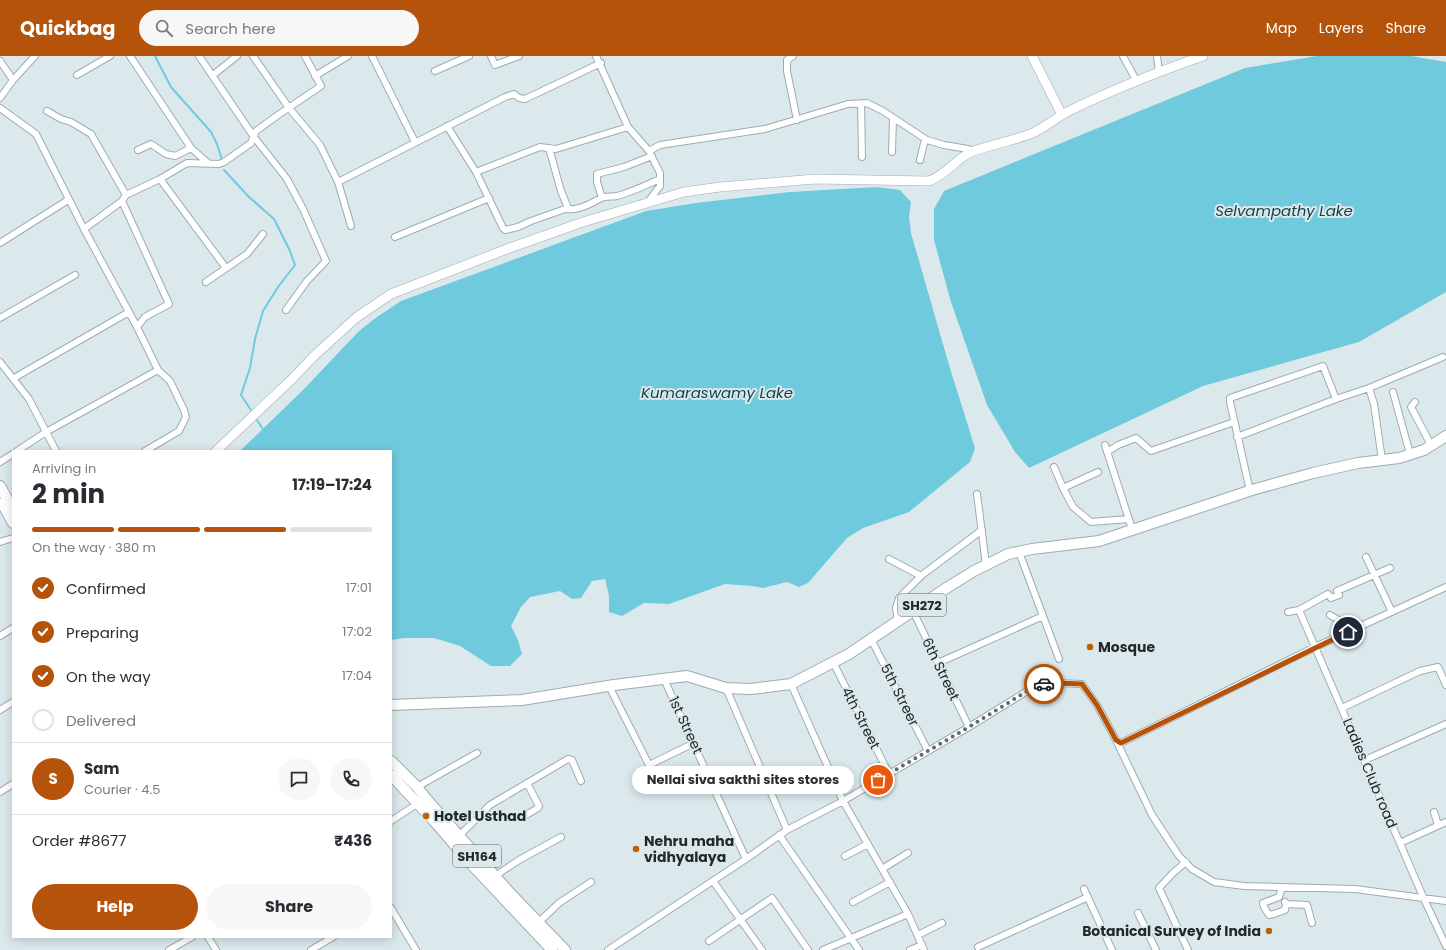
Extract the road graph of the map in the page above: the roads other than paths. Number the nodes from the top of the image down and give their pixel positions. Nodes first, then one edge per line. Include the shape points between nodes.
1 (35, 56) edge
2 (110, 56) edge
3 (130, 56) edge
4 (199, 56) edge
5 (238, 56) edge
6 (253, 56) edge
7 (305, 56) edge
8 (348, 56) edge
9 (372, 56) edge
10 (469, 56) edge
11 (491, 56) edge
12 (519, 56) edge
13 (596, 56) edge
14 (793, 56) edge
15 (1032, 56) edge
16 (1122, 56) edge
17 (1157, 56) edge
18 (1203, 56) edge
19 (340, 58) edge
20 (785, 58) edge
21 (0, 61) edge
22 (601, 63) junction
23 (435, 70) dead end
24 (1159, 72) junction
25 (213, 74) junction
26 (77, 75) dead end
27 (316, 76) junction
28 (13, 80) junction
29 (1137, 82) junction
30 (0, 98) edge
31 (861, 104) junction
32 (0, 108) edge
33 (289, 108) junction
34 (47, 111) dead end
35 (1062, 115) junction
36 (893, 118) junction
37 (797, 120) junction
38 (448, 126) junction
39 (628, 127) junction
40 (254, 137) junction
41 (925, 139) junction
42 (415, 142) junction
43 (191, 148) junction
44 (549, 148) junction
45 (138, 150) dead end
46 (892, 152) dead end
47 (972, 152) junction
48 (651, 154) junction
49 (862, 157) dead end
50 (920, 160) dead end
51 (208, 163) junction
52 (476, 172) junction
53 (160, 179) junction
54 (660, 179) junction
55 (338, 182) junction
56 (126, 195) junction
57 (489, 198) junction
58 (602, 198) junction
59 (68, 200) junction
60 (122, 201) junction
61 (647, 203) junction
62 (567, 209) junction
63 (351, 226) dead end
64 (84, 229) junction
65 (264, 234) dead end
66 (395, 237) dead end
67 (0, 243) edge
68 (226, 268) junction
69 (75, 275) dead end
70 (206, 282) dead end
71 (286, 310) dead end
72 (129, 312) junction
73 (0, 318) edge
74 (137, 327) junction
75 (1443, 357) dead end
76 (0, 362) edge
77 (158, 370) junction
78 (14, 378) junction
79 (1369, 388) junction
80 (1394, 392) dead end
81 (1336, 399) junction
82 (1415, 402) dead end
83 (1234, 422) junction
84 (46, 432) junction
85 (1446, 436) edge
86 (1238, 437) junction
87 (1105, 445) dead end
88 (1431, 446) junction
89 (19, 450) edge
90 (55, 450) edge
91 (147, 450) edge
92 (217, 450) edge
93 (1107, 452) junction
94 (1410, 454) junction
95 (12, 455) edge
96 (1382, 460) junction
97 (0, 462) edge
98 (1054, 467) dead end
99 (1098, 472) dead end
100 (0, 486) edge
101 (1063, 488) junction
102 (1250, 491) junction
103 (977, 494) dead end
104 (0, 499) edge
105 (12, 508) edge
106 (1129, 519) junction
107 (12, 521) edge
108 (1132, 529) junction
109 (982, 530) junction
110 (12, 538) edge
111 (0, 542) edge
112 (1019, 552) junction
113 (1366, 557) dead end
114 (889, 559) dead end
115 (986, 565) junction
116 (1390, 568) dead end
117 (1374, 574) junction
118 (921, 576) junction
119 (1446, 587) edge
120 (1299, 610) junction
121 (913, 611) junction
122 (1288, 612) dead end
123 (1392, 612) junction
124 (1330, 615) dead end
125 (1043, 616) junction
126 (898, 621) junction
127 (12, 628) edge
128 (1348, 632) junction
129 (1, 634) edge
130 (871, 639) junction
131 (1315, 647) junction
132 (1059, 659) dead end
133 (833, 662) junction
134 (938, 663) junction
135 (664, 679) junction
136 (791, 684) junction
137 (1446, 685) edge
138 (609, 686) junction
139 (726, 688) junction
140 (12, 703) edge
141 (392, 705) edge
142 (1342, 708) junction
143 (0, 710) edge
144 (1446, 724) edge
145 (969, 727) junction
146 (1116, 740) junction
147 (694, 743) junction
148 (928, 751) junction
149 (477, 753) dead end
150 (1365, 760) junction
151 (392, 762) edge
152 (889, 774) junction
153 (392, 776) edge
154 (580, 781) dead end
155 (527, 783) junction
156 (12, 785) edge
157 (417, 787) junction
158 (0, 792) edge
159 (843, 801) junction
160 (418, 804) junction
161 (1434, 812) dead end
162 (521, 818) dead end
163 (392, 821) edge
164 (1446, 822) edge
165 (1438, 825) junction
166 (787, 830) junction
167 (779, 835) junction
168 (459, 836) junction
169 (561, 837) dead end
170 (1400, 843) junction
171 (868, 844) junction
172 (908, 853) dead end
173 (845, 856) dead end
174 (746, 859) junction
175 (1186, 862) junction
176 (882, 869) junction
177 (495, 876) junction
178 (712, 881) junction
179 (591, 882) dead end
180 (890, 882) junction
181 (1282, 887) junction
182 (1084, 889) dead end
183 (1088, 897) junction
184 (1279, 897) junction
185 (1424, 899) junction
186 (1446, 901) edge
187 (853, 902) dead end
188 (1286, 904) junction
189 (392, 910) edge
190 (1138, 913) dead end
191 (908, 914) junction
192 (740, 919) junction
193 (538, 923) junction
194 (942, 923) dead end
195 (1312, 923) dead end
196 (918, 935) junction
197 (190, 938) edge
198 (209, 938) edge
199 (331, 938) edge
200 (851, 939) junction
201 (709, 941) dead end
202 (1446, 946) edge
203 (978, 947) dead end
204 (923, 948) edge
205 (169, 950) edge
206 (216, 950) edge
207 (311, 950) edge
208 (416, 950) edge
209 (552, 950) edge
210 (565, 950) edge
211 (608, 950) edge
212 (762, 950) edge
213 (808, 950) edge
214 (824, 950) edge
215 (859, 950) edge
216 (910, 950) edge
217 (1112, 950) edge
218 (1156, 950) edge
219 (1188, 950) edge

1 - 28 street
2 - 26 street
3 - 43 street
4 - 25 street
5 - 25 street
6 - 33 street
7 - 27 street
8 - 19 street
9 - 42 street
10 - 23 street
11 - 12 street via 495,65
13 - 22 street
14 - 20 street
15 - 35 street
16 - 29 street
17 - 24 street
18 - 24 street
19 - 27 street
20 - 37 street
21 - 28 street
22 - 38 street via 525,99 514,94 504,97
22 - 39 street
24 - 29 street
25 - 40 street
27 - 33 street via 321,86
28 - 30 street
29 - 35 street via 1107,93
31 - 36 street via 867,103
31 - 37 street via 848,104
31 - 49 street
32 - 59 street via 36,134
33 - 40 street via 256,131
33 - 55 street via 320,144
34 - 56 street via 91,134
35 - 47 street via 1050,124 1022,137
36 - 41 street
36 - 46 street
37 - 48 street via 765,129 660,145
38 - 42 street
38 - 52 street
39 - 44 street via 556,149
39 - 48 street
40 - 51 street via 251,143 224,162
40 - 71 street via 287,179 326,261 307,281
41 - 47 street
41 - 50 street
42 - 55 street
43 - 45 street via 175,156 166,154 151,144
43 - 51 street
44 - 52 street via 540,147
44 - 62 street
47 - 61 street via 929,181 815,179 684,192
48 - 54 street via 660,173
48 - 58 street via 624,167 597,174
51 - 53 street via 187,163
52 - 57 street
53 - 56 street
53 - 68 street
54 - 58 street via 616,196
54 - 61 street via 660,186
55 - 63 street
56 - 60 street
57 - 62 street via 505,230 518,228
57 - 66 street
58 - 62 street via 579,208
59 - 64 street
59 - 67 street
60 - 64 street
60 - 74 street via 170,304 145,317
61 - 92 street via 507,249 391,294 357,317
64 - 72 street
65 - 68 street via 247,254
68 - 70 street
69 - 73 street
72 - 74 street
72 - 78 street
74 - 77 street
75 - 79 street
76 - 78 street
77 - 84 street
77 - 91 street via 170,381 186,417 179,431
78 - 84 street via 29,399
79 - 81 street
79 - 96 street via 1374,404
80 - 94 street
81 - 83 street via 1323,366 1230,398
81 - 86 street
82 - 88 street via 1411,407
83 - 86 street
83 - 93 street via 1151,451 1136,438
84 - 89 street
84 - 90 street
85 - 88 main road, SH272
86 - 102 street
87 - 93 street
88 - 94 main road, SH272
93 - 106 street
94 - 96 main road, SH272
95 - 97 street
96 - 102 main road, SH272 via 1313,473
98 - 101 street
99 - 101 street
100 - 105 main road
101 - 106 street via 1073,507 1091,522
102 - 108 main road, SH272
103 - 109 street
104 - 107 main road
106 - 108 street
108 - 112 main road, SH272 via 1099,541 1032,548
109 - 115 street
109 - 118 street
110 - 111 street
112 - 115 main road, SH272 via 1008,554
112 - 125 street
113 - 117 street
114 - 118 street
115 - 121 main road, SH272 via 948,586
116 - 117 street
117 - 120 street via 1337,591 1339,595 1331,598 1328,594
117 - 123 street
118 - 126 street via 899,598 896,608
119 - 123 street
120 - 122 street
120 - 131 street, Ladies Club road
121 - 126 main road, SH272
121 - 134 street, 6th Street
123 - 128 street
124 - 128 street via 1342,622
125 - 132 street
125 - 134 street
126 - 130 main road, SH272
127 - 129 street
128 - 131 street
130 - 133 main road, SH272
130 - 148 street, 5th Streer
131 - 142 street, Ladies Club road
131 - 146 street via 1121,743
133 - 136 main road, SH272
133 - 152 street, 4th Street
134 - 145 street, 6th Street
135 - 138 main road, SH272
135 - 139 main road, SH272 via 687,676
135 - 147 street, 1st Street
136 - 139 main road, SH272 via 752,689
136 - 159 street
137 - 142 street via 1438,667 1420,671
138 - 141 main road, SH272 via 522,700
138 - 147 street via 649,765
139 - 166 street
140 - 143 street
142 - 150 street, Ladies Club road
144 - 150 street
145 - 146 street via 1037,685 1082,684
145 - 148 street
146 - 175 street via 1152,816 1179,856
147 - 174 street, 1st Street
148 - 152 street
149 - 157 street
150 - 170 street, Ladies Club road
151 - 157 main road, SH164
152 - 159 street
153 - 160 main road, SH164
154 - 155 street via 570,758
155 - 162 street via 539,806
155 - 168 street via 490,805
156 - 158 street
157 - 168 main road, SH164
159 - 166 street
159 - 171 street
160 - 163 street
160 - 209 main road, SH164
161 - 165 street
164 - 165 street
165 - 170 street
166 - 167 street
167 - 174 street
167 - 200 street
168 - 177 main road, SH164
169 - 177 street
170 - 185 street, Ladies Club road
171 - 173 street
171 - 176 street
172 - 176 street
174 - 178 street
175 - 181 street via 1192,869 1214,882
175 - 219 street via 1159,888
176 - 180 street
177 - 193 main road, SH164
178 - 192 street
178 - 211 street
179 - 193 street via 559,903
180 - 187 street
180 - 191 street
181 - 184 street
181 - 185 street via 1355,889
182 - 183 street
183 - 203 street
183 - 217 street
184 - 188 street
184 - 188 street via 1263,903 1269,915 1285,910
185 - 186 street
185 - 202 street, Ladies Club road
188 - 195 street via 1307,905
189 - 208 street
190 - 218 street
191 - 196 street
191 - 200 street
192 - 201 street
192 - 212 street
192 - 213 street via 772,898
193 - 210 main road, SH164
194 - 196 street
196 - 204 street
197 - 205 street
198 - 206 street
199 - 207 street
200 - 214 street
200 - 215 street
204 - 216 street

